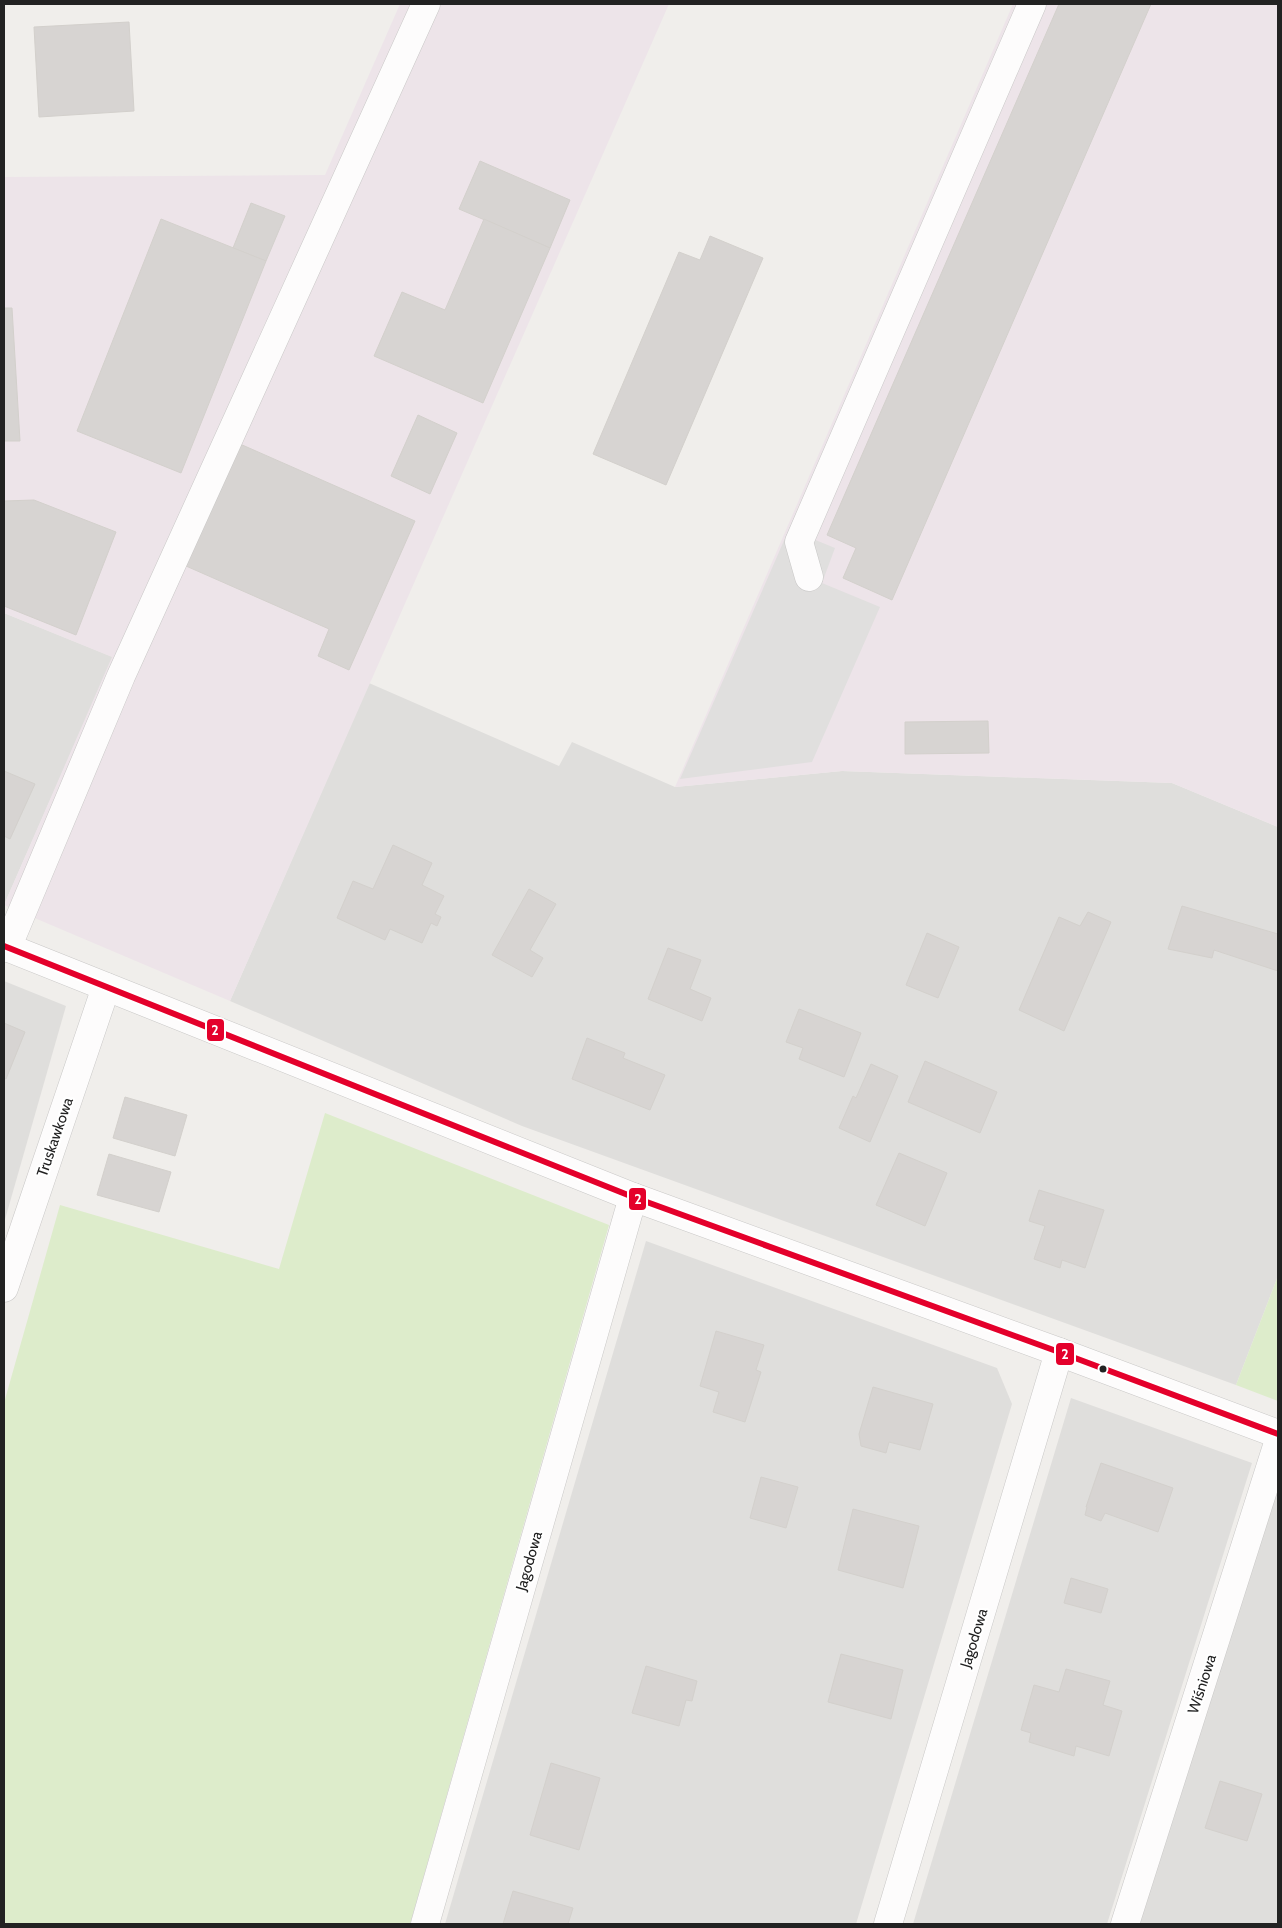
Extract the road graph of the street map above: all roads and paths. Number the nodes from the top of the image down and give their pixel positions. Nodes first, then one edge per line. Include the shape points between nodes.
1 (426, 4) edge
2 (1032, 4) edge
3 (809, 577) dead end
4 (5, 947) edge
5 (106, 987) junction
6 (633, 1197) junction
7 (4, 1288) edge
8 (1059, 1352) junction
9 (1278, 1434) edge
10 (1278, 1443) edge
11 (425, 1924) edge
12 (888, 1924) edge
13 (1125, 1924) edge

1 - 4 street via 121,676
2 - 3 street via 800,542
4 - 5 street
5 - 6 street
5 - 7 street, Truskawkowa
6 - 8 street
6 - 11 street, Jagodowa
8 - 9 street
8 - 12 street, Jagodowa
10 - 13 street, Wiśniowa

